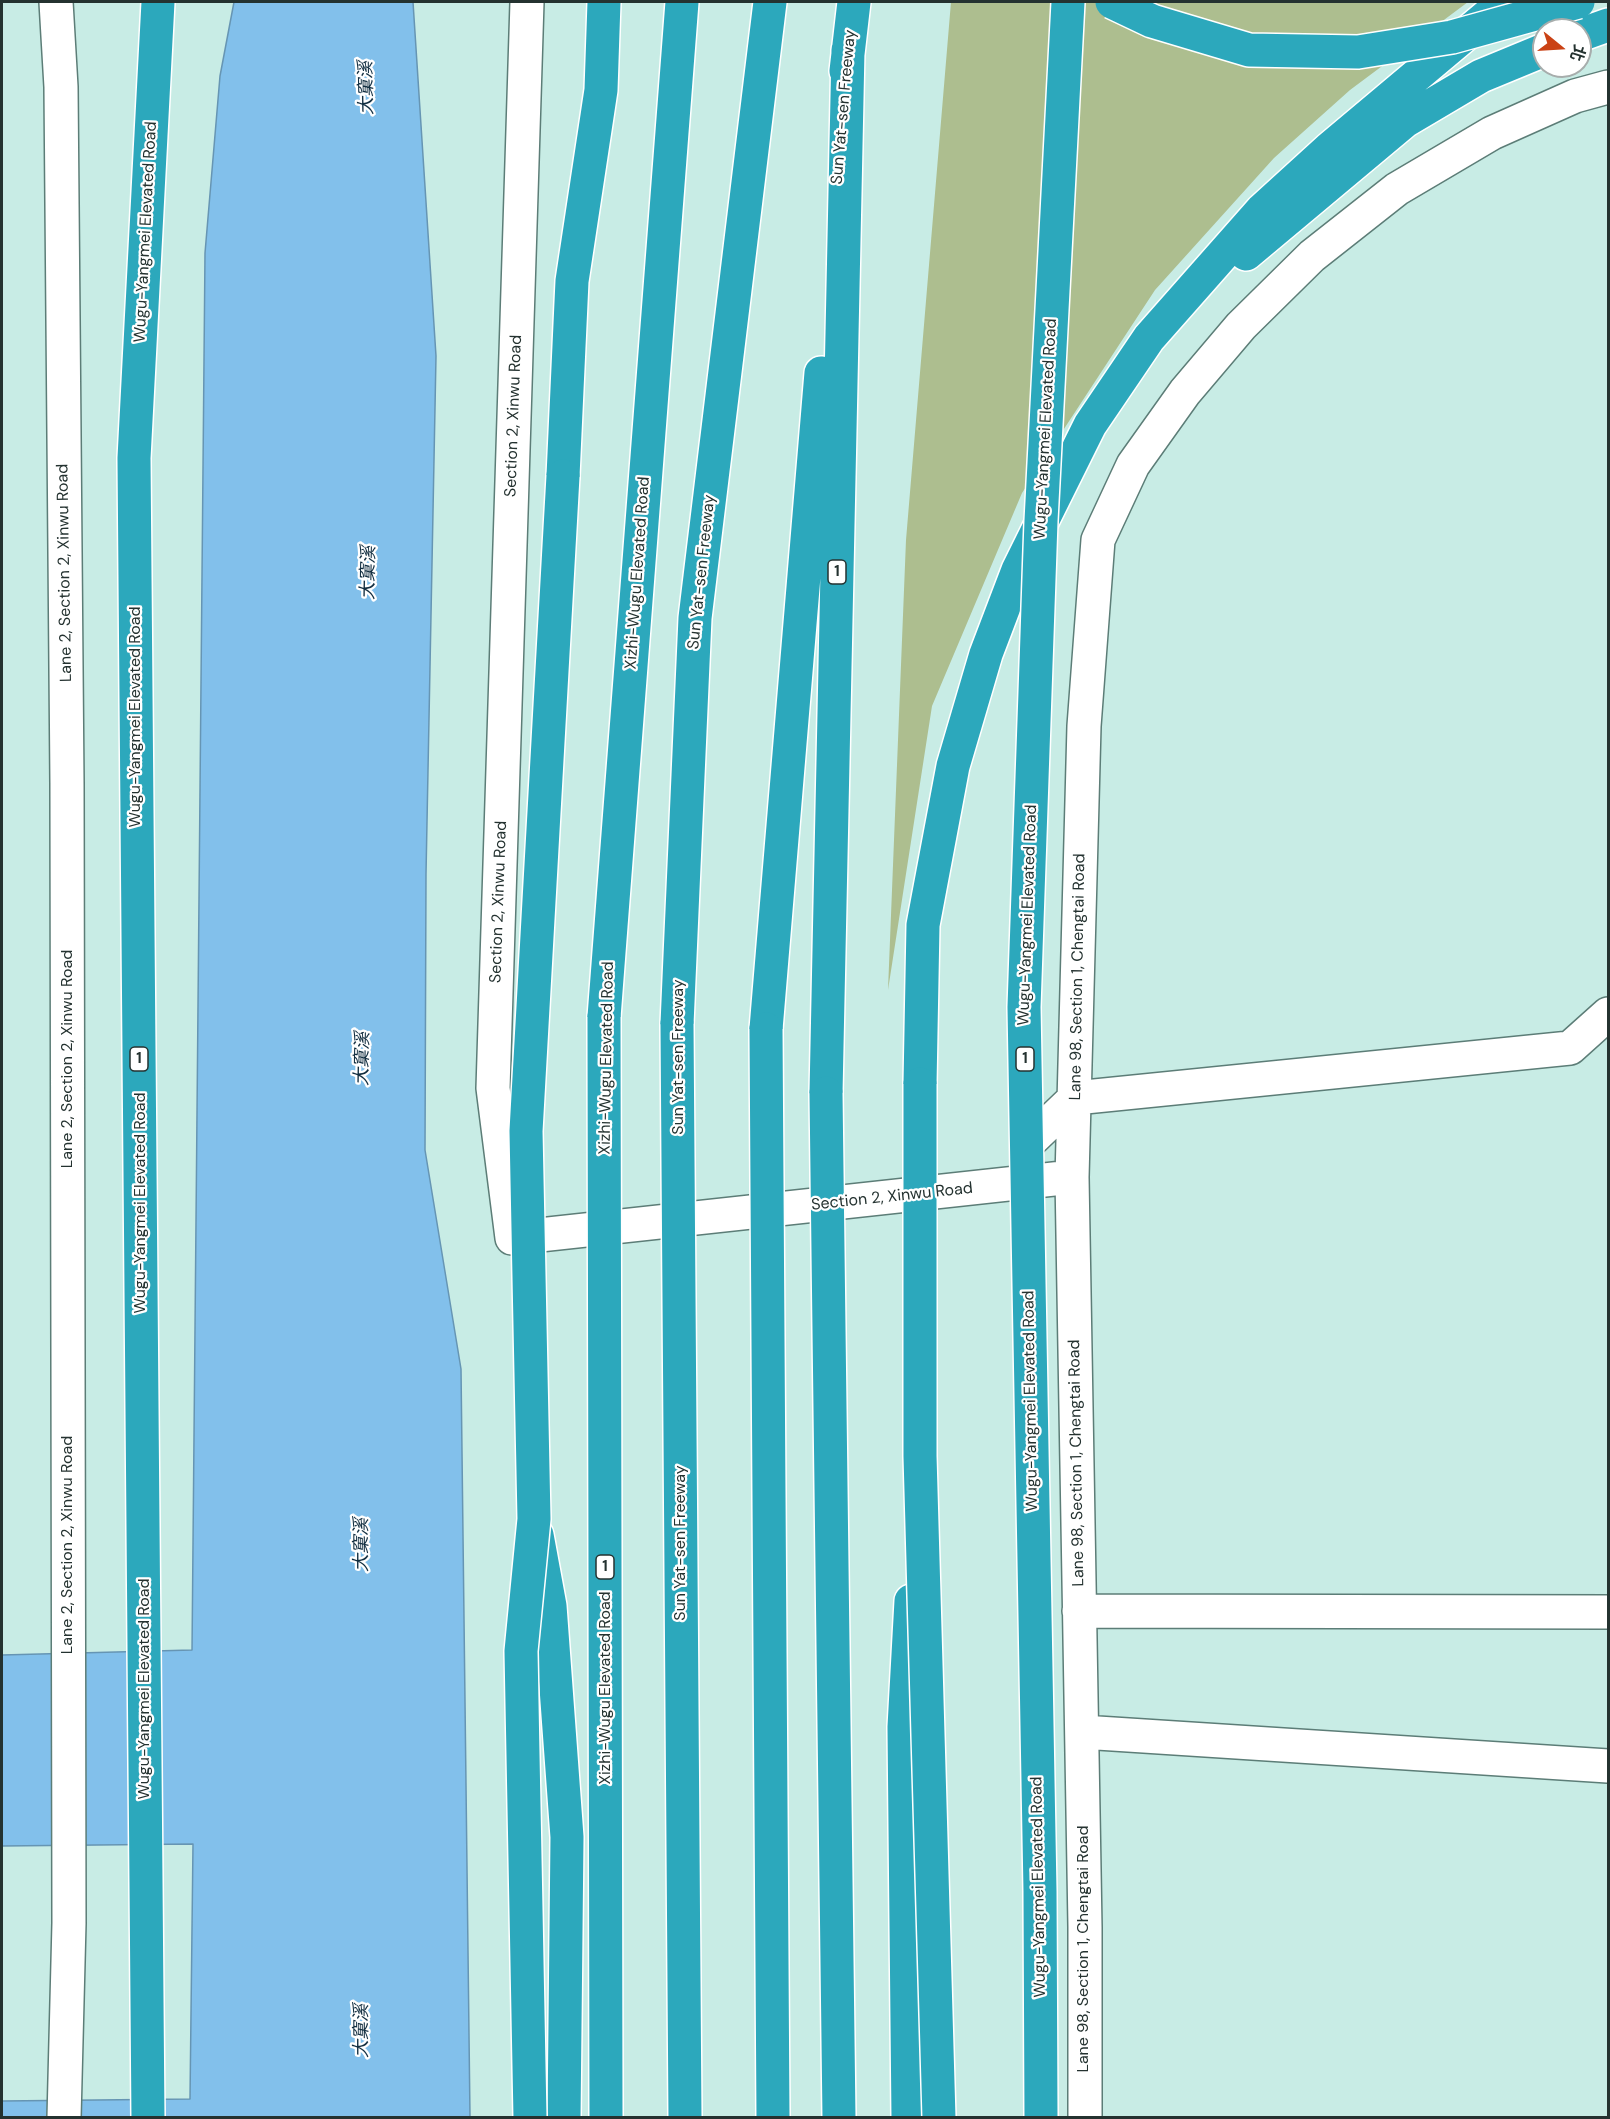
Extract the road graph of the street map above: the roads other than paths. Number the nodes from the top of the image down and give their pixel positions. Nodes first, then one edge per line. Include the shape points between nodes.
1 (56, 2) edge
2 (158, 2) edge
3 (527, 2) edge
4 (584, 2) edge
5 (604, 2) edge
6 (682, 2) edge
7 (770, 2) edge
8 (854, 2) edge
9 (1068, 2) edge
10 (1112, 2) edge
11 (1504, 2) edge
12 (1578, 2) edge
13 (1608, 25) edge
14 (1592, 31) edge
15 (848, 50) junction
16 (1532, 55) edge
17 (1608, 87) edge
18 (572, 281) junction
19 (1149, 338) junction
20 (1608, 1014) edge
21 (1075, 1098) junction
22 (1027, 1144) junction
23 (1072, 1177) junction
24 (920, 1456) junction
25 (534, 1519) junction
26 (1079, 1611) junction
27 (1608, 1612) edge
28 (1082, 1732) junction
29 (1608, 1766) edge
30 (64, 2118) edge
31 (148, 2118) edge
32 (530, 2118) edge
33 (564, 2118) edge
34 (606, 2118) edge
35 (685, 2118) edge
36 (773, 2118) edge
37 (839, 2118) edge
38 (908, 2118) edge
39 (939, 2118) edge
40 (1041, 2118) edge
41 (1085, 2118) edge

1 - 30 street, Lane 2, Section 2, Xinwu Road via 61,87 67,819 69,1923
2 - 31 highway, Wugu-Yangmei Elevated Road / 1 via 134,458
3 - 23 street, Section 2, Xinwu Road via 493,1088 512,1238
4 - 18 highway
5 - 18 highway via 601,90
6 - 34 highway, Xizhi-Wugu Elevated Road / 1, bridge via 604,1017
7 - 35 highway, Sun Yat-sen Freeway, bridge via 694,618 677,1024
8 - 15 highway, Sun Yat-sen Freeway / 1
9 - 22 highway, Wugu-Yangmei Elevated Road / 1, bridge via 1041,521 1024,1007
10 - 12 highway, bridge via 1152,21 1249,50 1358,52 1452,37
11 - 19 highway via 1262,210
13 - 14 highway
15 - 36 highway, Sun Yat-sen Freeway / 1, bridge via 766,1029
15 - 37 highway, 1, bridge via 826,1093
16 - 19 highway via 1481,76 1405,121
17 - 21 street, Lane 98, Section 1, Chengtai Road via 1575,96 1492,133 1388,195 1312,256 1241,326 1185,392 1133,465 1098,540 1083,726
18 - 25 highway, bridge via 526,1131
19 - 24 highway, bridge via 1090,425 1018,570 986,654 953,766 923,925
20 - 21 street via 1569,1048
21 - 22 street
21 - 23 street, Lane 98, Section 1, Chengtai Road
22 - 40 highway, Wugu-Yangmei Elevated Road / 1, bridge
23 - 26 street, Lane 98, Section 1, Chengtai Road
24 - 38 highway, bridge via 904,1727
24 - 39 highway, bridge
25 - 32 highway, bridge via 521,1651
25 - 33 highway, bridge via 549,1606 567,1837
26 - 27 street
26 - 28 street, Lane 98, Section 1, Chengtai Road
28 - 29 street
28 - 41 street, Lane 98, Section 1, Chengtai Road

